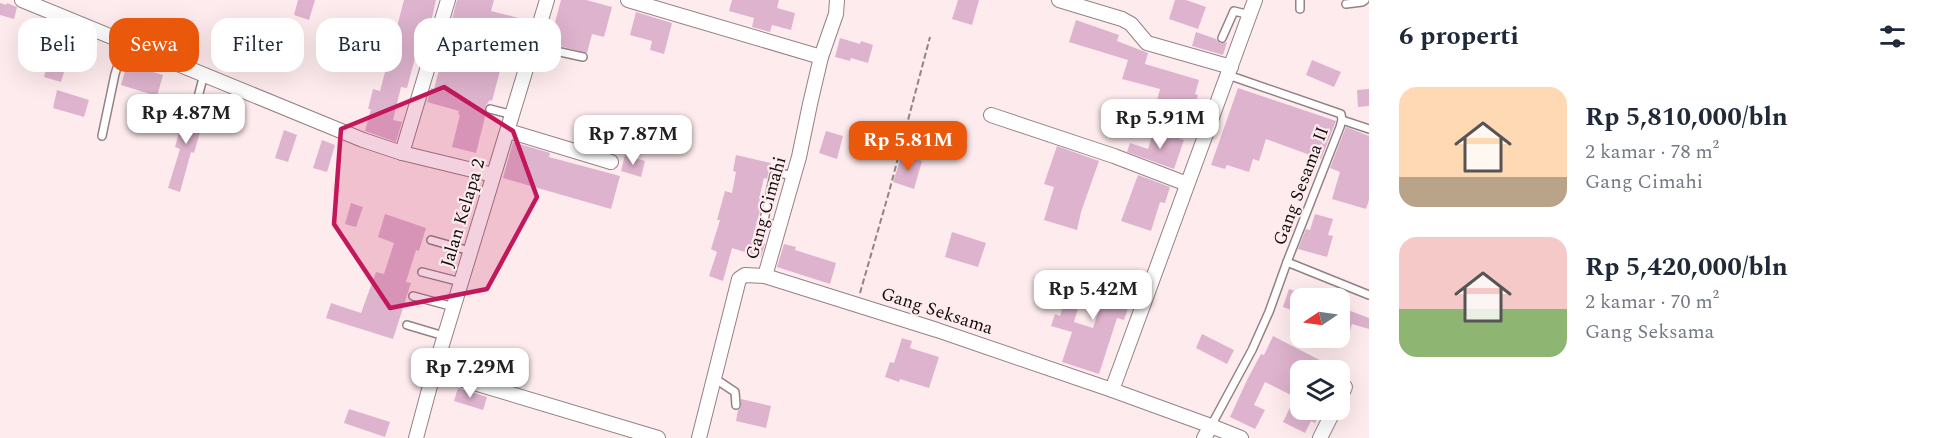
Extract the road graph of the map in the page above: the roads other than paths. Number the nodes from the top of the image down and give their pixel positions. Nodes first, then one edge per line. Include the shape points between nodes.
1 (22, 0) edge
2 (448, 0) edge
3 (547, 0) edge
4 (628, 0) edge
5 (837, 0) edge
6 (1059, 0) edge
7 (1255, 0) edge
8 (1300, 0) edge
9 (1365, 0) edge
10 (1346, 4) dead end
11 (1300, 9) dead end
12 (1250, 15) junction
13 (542, 18) edge
14 (109, 36) edge
15 (1222, 38) dead end
16 (561, 52) edge
17 (583, 57) dead end
18 (821, 57) junction
19 (1229, 71) junction
20 (115, 72) edge
21 (199, 72) edge
22 (525, 72) edge
23 (204, 74) junction
24 (196, 105) dead end
25 (490, 109) dead end
26 (991, 114) dead end
27 (513, 115) junction
28 (1342, 120) junction
29 (1369, 129) edge
30 (508, 131) junction
31 (102, 136) dead end
32 (402, 153) junction
33 (611, 162) dead end
34 (493, 175) junction
35 (794, 176) junction
36 (1187, 184) junction
37 (779, 226) junction
38 (431, 240) dead end
39 (470, 251) junction
40 (1287, 262) junction
41 (422, 272) dead end
42 (765, 276) junction
43 (461, 282) junction
44 (1369, 295) edge
45 (412, 296) dead end
46 (453, 307) junction
47 (407, 325) dead end
48 (444, 336) junction
49 (434, 371) junction
50 (714, 378) junction
51 (1112, 390) junction
52 (736, 405) dead end
53 (1329, 420) edge
54 (1208, 432) edge
55 (624, 433) edge
56 (416, 438) edge
57 (657, 438) edge
58 (699, 438) edge
59 (1241, 438) edge
60 (1320, 438) edge

1 - 14 street
2 - 32 street
3 - 13 street, Jalan Kelapa 2
4 - 18 street
5 - 18 street, Gang Cimahi
6 - 19 street via 1122,19 1146,43
7 - 12 street
8 - 11 lane
9 - 10 lane
12 - 15 lane via 1234,11
12 - 19 street
16 - 17 lane
18 - 35 street, Gang Cimahi
19 - 28 lane, Gang Sesama II via 1341,114
19 - 36 street
20 - 31 lane
21 - 23 street
22 - 27 street, Jalan Kelapa 2
23 - 24 lane
23 - 32 street
25 - 27 lane
26 - 36 street
27 - 30 street, Jalan Kelapa 2
28 - 29 lane
28 - 40 lane, Gang Sesama II
30 - 33 street
30 - 34 street, Jalan Kelapa 2
32 - 34 street
34 - 39 street, Jalan Kelapa 2
35 - 37 street, Gang Cimahi
35 - 37 lane via 774,175 764,220
36 - 51 street
37 - 42 street, Gang Cimahi
38 - 39 lane
39 - 43 street, Jalan Kelapa 2
40 - 44 lane, Gang Sesama II
40 - 54 lane via 1252,350
41 - 43 lane
42 - 50 street, Gang Cimahi via 739,279
42 - 51 street, Gang Seksama
43 - 46 street, Jalan Kelapa 2
45 - 46 lane
46 - 48 street, Jalan Kelapa 2
47 - 48 lane
48 - 49 street, Jalan Kelapa 2
49 - 55 street
49 - 56 street, Jalan Kelapa 2
50 - 52 lane via 735,392
50 - 58 street, Gang Cimahi
51 - 54 street, Gang Seksama
53 - 60 street
54 - 59 street, Gang Seksama
55 - 57 street

